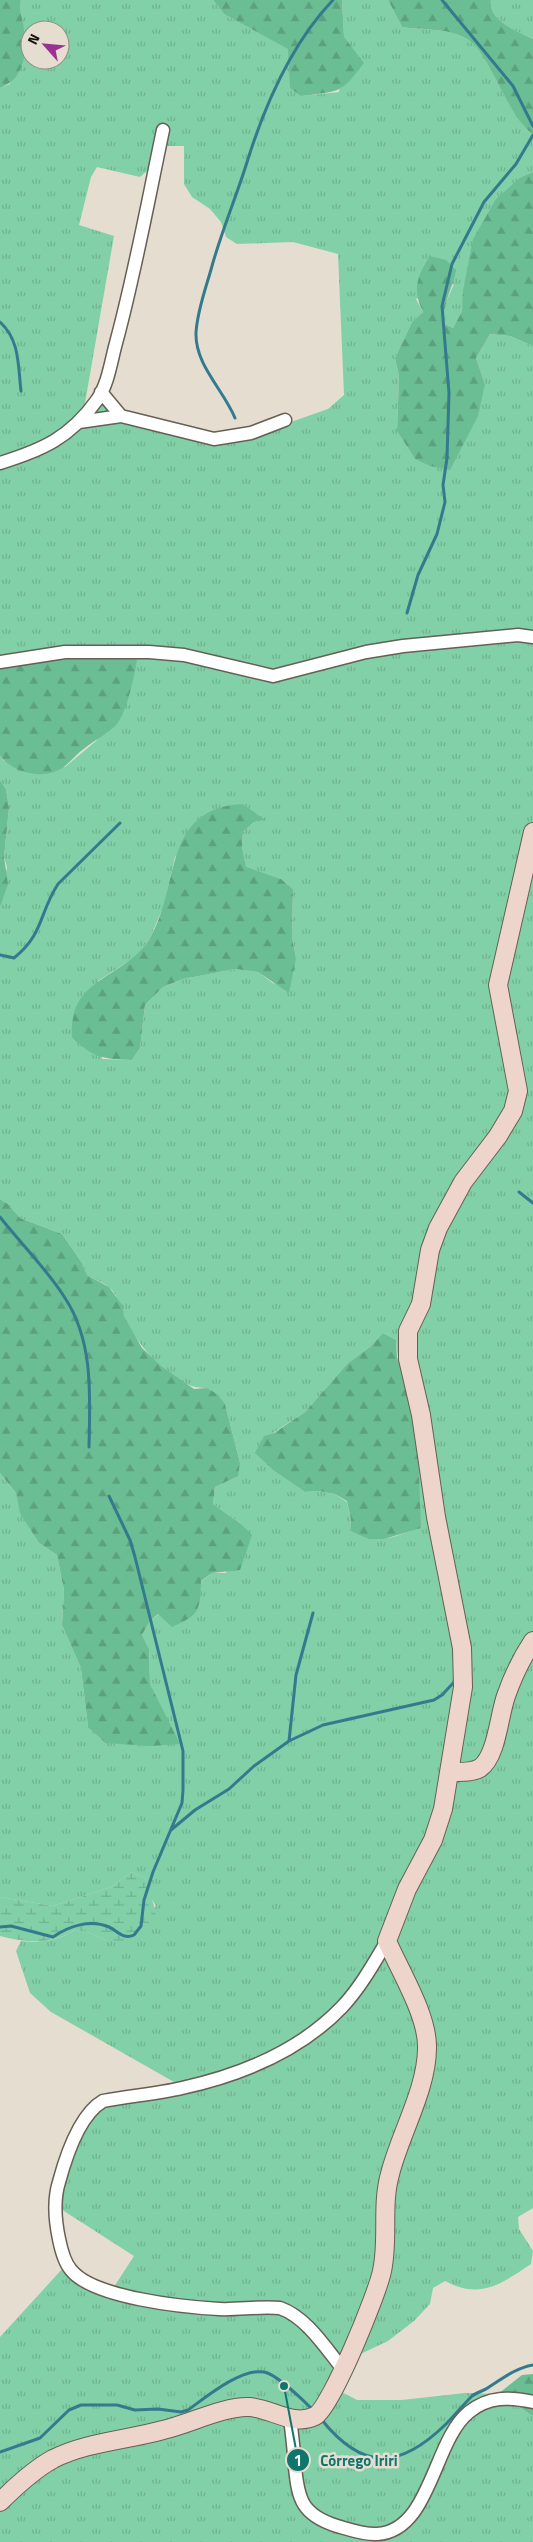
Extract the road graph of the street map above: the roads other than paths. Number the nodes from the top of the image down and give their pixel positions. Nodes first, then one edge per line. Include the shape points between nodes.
1 (163, 130) dead end
2 (101, 392) junction
3 (121, 416) junction
4 (285, 420) dead end
5 (79, 422) junction
6 (0, 463) edge
7 (533, 636) edge
8 (0, 662) edge
9 (533, 832) edge
10 (533, 1641) edge
11 (450, 1772) junction
12 (387, 1941) junction
13 (342, 2368) junction
14 (533, 2402) edge
15 (304, 2417) junction
16 (0, 2502) edge

1 - 2 street via 126,305
2 - 3 street
2 - 5 street
3 - 4 street via 214,438 251,433
3 - 5 street
5 - 6 street via 39,451
7 - 8 street via 518,634 403,646 273,676 184,655 150,652 65,652
9 - 11 street via 498,985 518,1091 513,1111 463,1182 438,1228 430,1250 421,1304 408,1331 408,1359 462,1648 463,1687
10 - 11 street via 520,1660 505,1698 486,1762 471,1772
11 - 12 street via 433,1840 407,1888
12 - 13 street via 417,2008 427,2036 428,2050 421,2082 390,2173 382,2271 374,2300
12 - 13 street via 343,2006 296,2046 216,2080 103,2101 96,2106 80,2127 60,2178 55,2202 55,2222 64,2257 71,2270 96,2289 219,2309 280,2308 302,2321
13 - 15 street via 329,2398
14 - 15 street via 502,2398 486,2401 468,2413 452,2432 418,2507 405,2522 376,2535 329,2523 305,2507 298,2495
15 - 16 street via 249,2407 236,2408 163,2430 82,2448 35,2470

